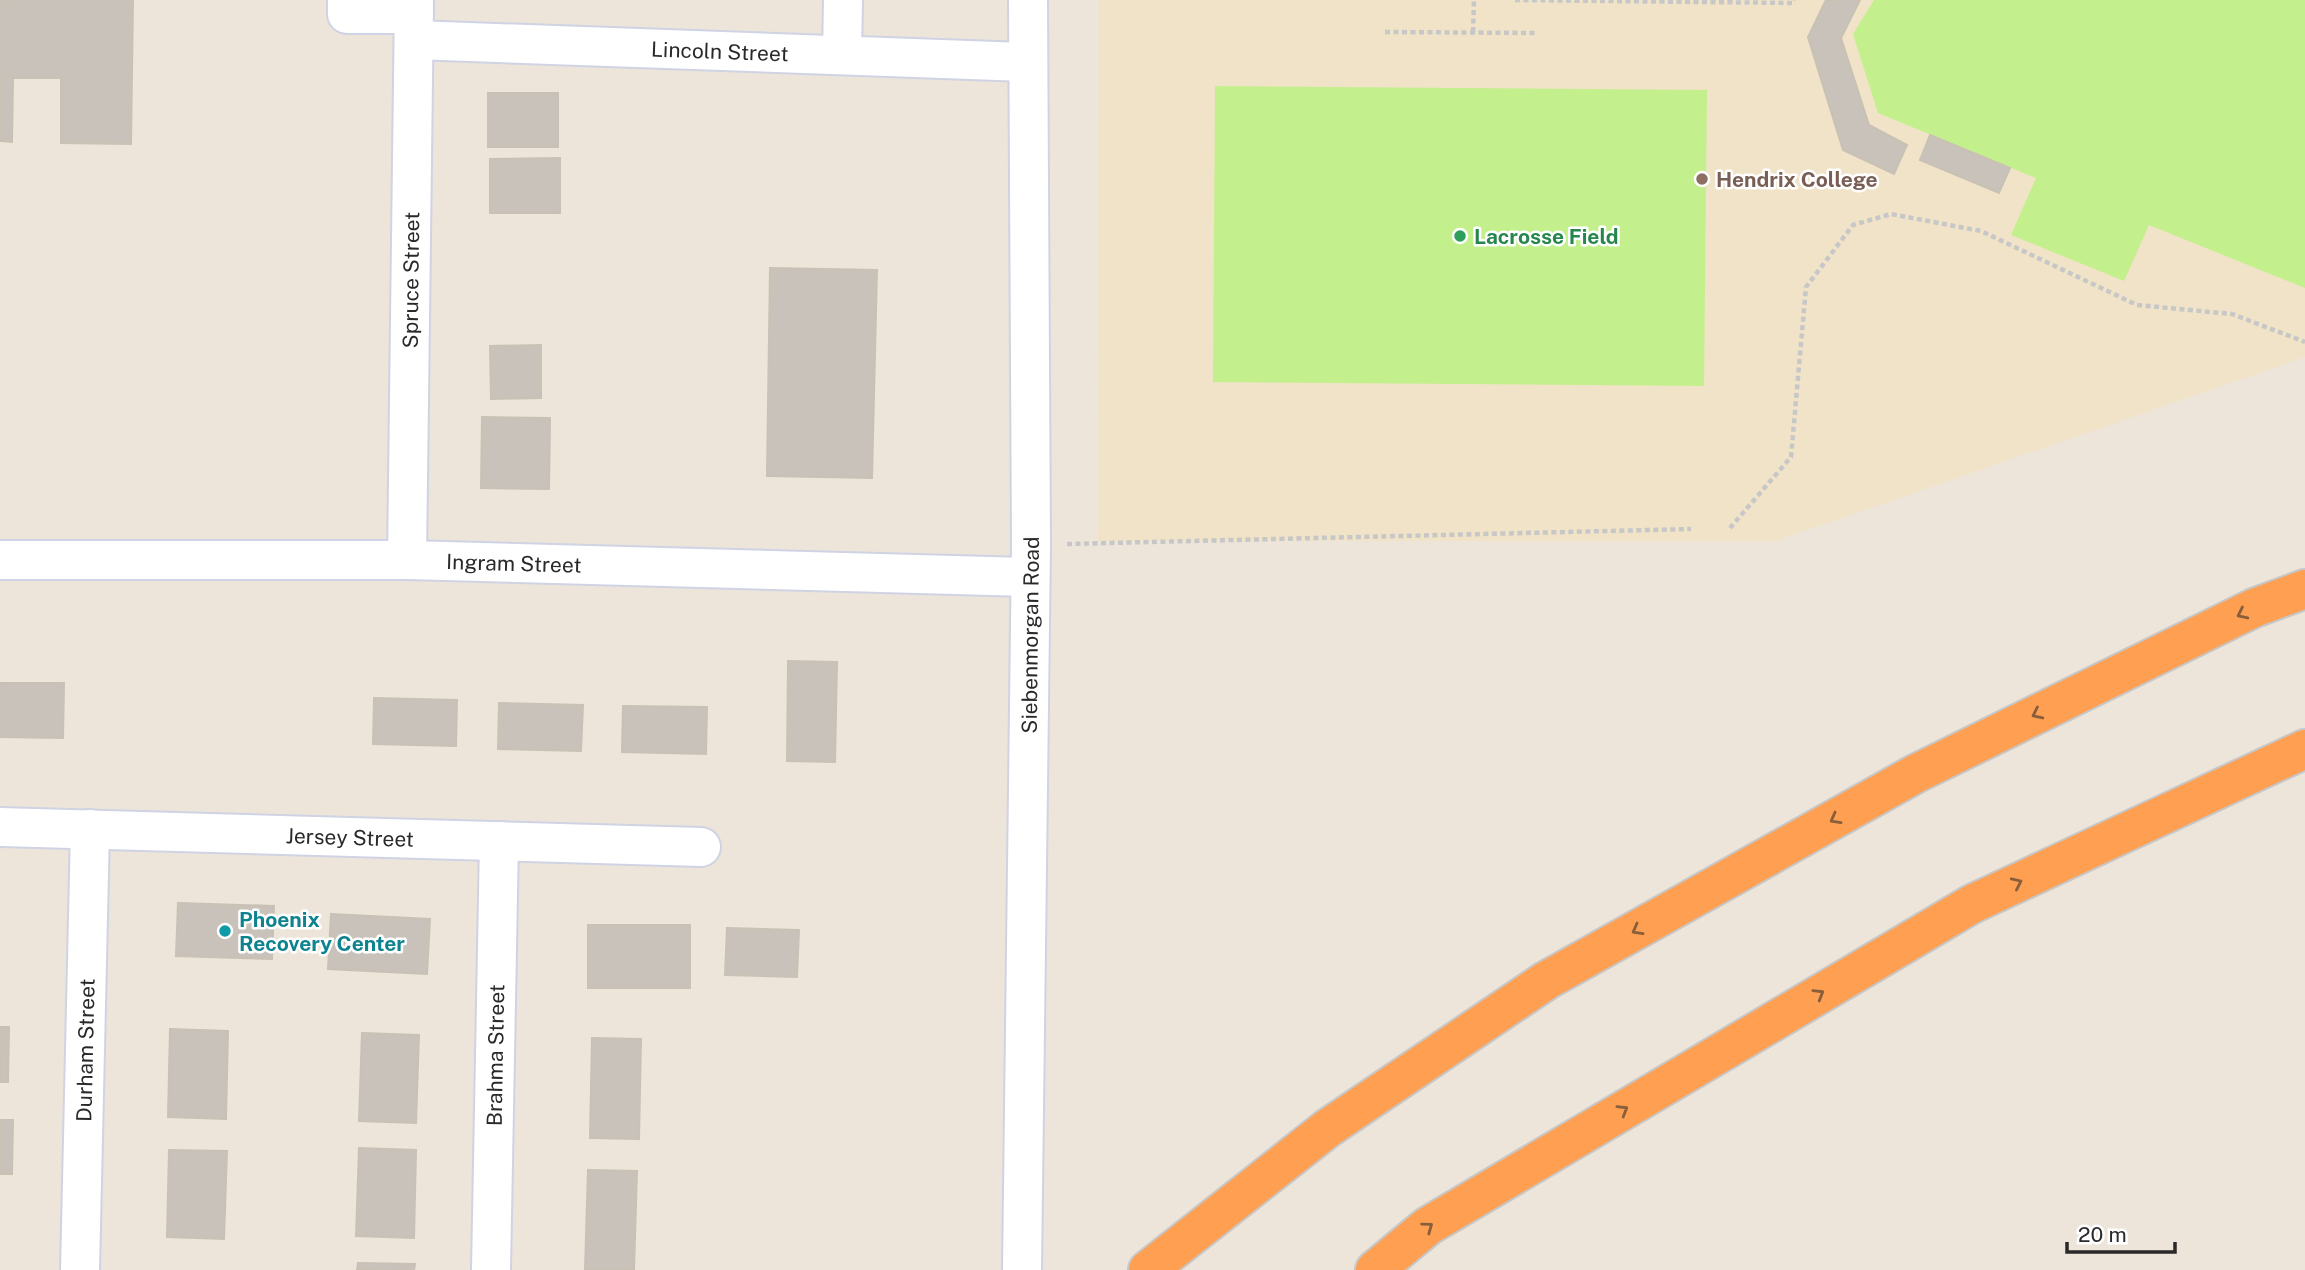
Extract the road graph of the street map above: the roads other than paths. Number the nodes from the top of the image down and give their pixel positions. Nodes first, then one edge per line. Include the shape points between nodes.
1 (347, 0) edge
2 (843, 0) edge
3 (1028, 0) edge
4 (414, 18) edge
5 (842, 55) junction
6 (1028, 62) junction
7 (0, 560) edge
8 (407, 560) junction
9 (1030, 561) junction
10 (2305, 589) edge
11 (2305, 749) edge
12 (0, 827) edge
13 (90, 829) junction
14 (499, 841) junction
15 (701, 846) dead end
16 (1022, 1255) edge
17 (80, 1270) edge
18 (491, 1270) edge
19 (1149, 1270) edge
20 (1375, 1270) edge

1 - 4 street, Lincoln Street via 347,14
2 - 5 street
3 - 6 street, Siebenmorgan Road
4 - 5 street, Lincoln Street
4 - 8 street, Spruce Street
5 - 6 street, Lincoln Street
6 - 9 street, Siebenmorgan Road
7 - 8 street, Ingram Street
8 - 9 street, Ingram Street
9 - 16 street, Siebenmorgan Road
10 -> 19 highway via 2254,608 1917,773 1547,980 1328,1128
20 -> 11 highway via 1428,1226 1972,904
12 - 13 street, Jersey Street
13 - 14 street, Jersey Street
13 - 17 street, Durham Street
14 - 15 street, Jersey Street
14 - 18 street, Brahma Street

